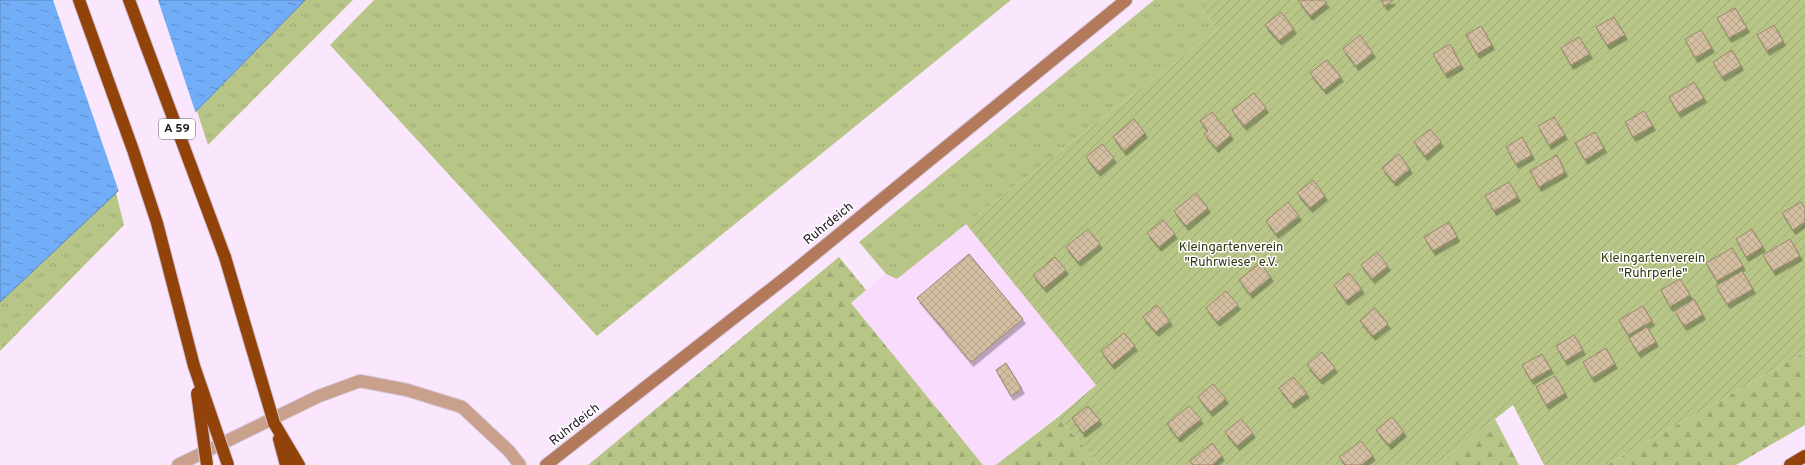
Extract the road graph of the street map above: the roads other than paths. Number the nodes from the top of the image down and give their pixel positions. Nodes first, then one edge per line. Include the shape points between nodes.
1 (79, 0) edge
2 (130, 0) edge
3 (1126, 0) edge
4 (194, 366) junction
5 (274, 423) junction
6 (1805, 456) edge
7 (178, 465) edge
8 (207, 465) edge
9 (228, 465) edge
10 (286, 465) edge
11 (299, 465) edge
12 (520, 465) edge
13 (546, 465) edge
14 (1790, 465) edge

1 - 4 highway via 157,223
2 - 5 highway, A 59, bridge via 225,257
3 - 13 main road, Ruhrdeich via 794,271
4 - 8 highway, bridge
4 - 9 highway, bridge
5 - 10 highway, A 59
5 - 11 highway
6 - 14 highway
7 - 12 lane via 319,396 360,381 407,390 462,407 509,451

